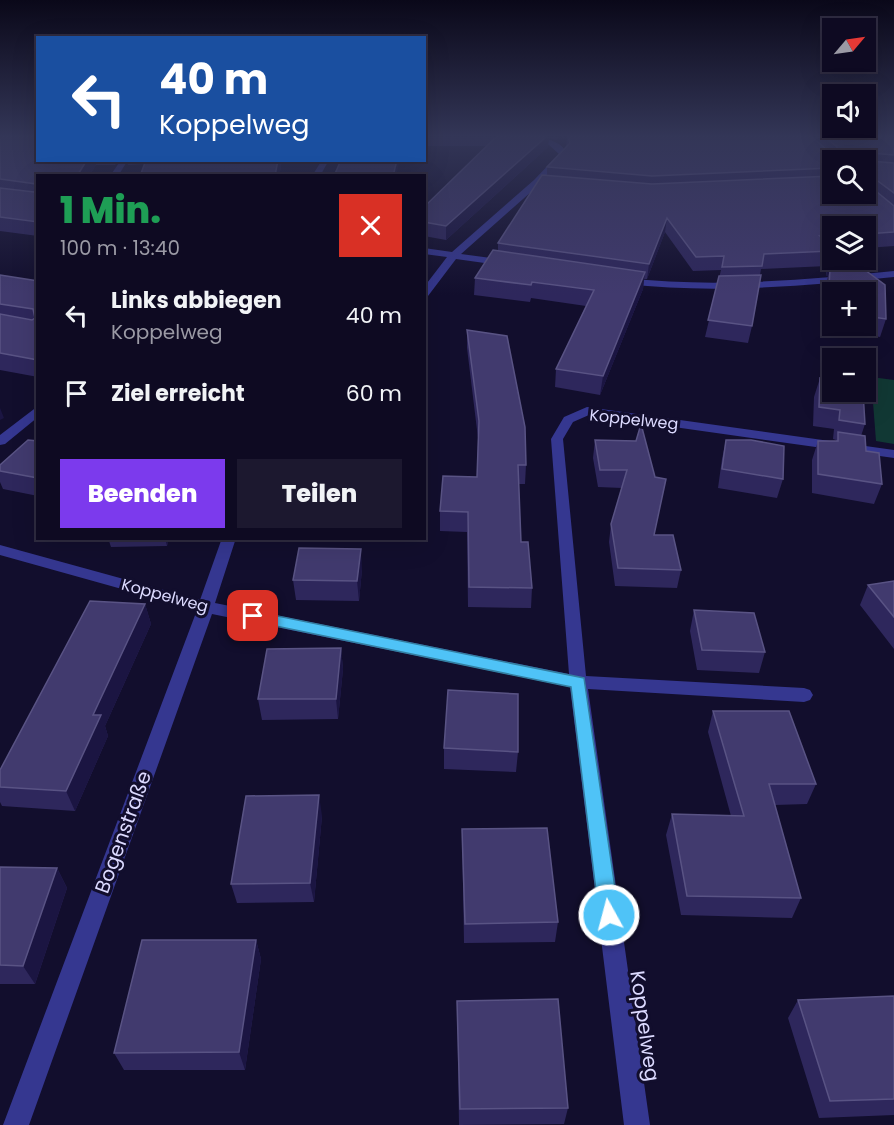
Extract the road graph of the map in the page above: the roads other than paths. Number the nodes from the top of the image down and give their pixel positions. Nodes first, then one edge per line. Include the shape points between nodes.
1 (533, 190) edge
2 (426, 251) edge
3 (454, 255) junction
4 (521, 265) edge
5 (894, 274) edge
6 (610, 279) edge
7 (426, 291) edge
8 (36, 412) edge
9 (0, 441) edge
10 (894, 454) edge
11 (228, 540) edge
12 (0, 550) edge
13 (206, 607) junction
14 (578, 682) junction
15 (804, 695) dead end
16 (16, 1125) edge
17 (637, 1125) edge

1 - 3 street
2 - 3 street
3 - 4 street
3 - 7 street
5 - 6 street via 747,287 690,287
8 - 9 street
10 - 14 street, Koppelweg via 587,411 568,420 557,439
11 - 13 street, Bogenstraße
12 - 13 street, Koppelweg
13 - 14 street, Koppelweg
13 - 16 street, Bogenstraße
14 - 15 street, Koppelweg
14 - 17 street, Koppelweg

